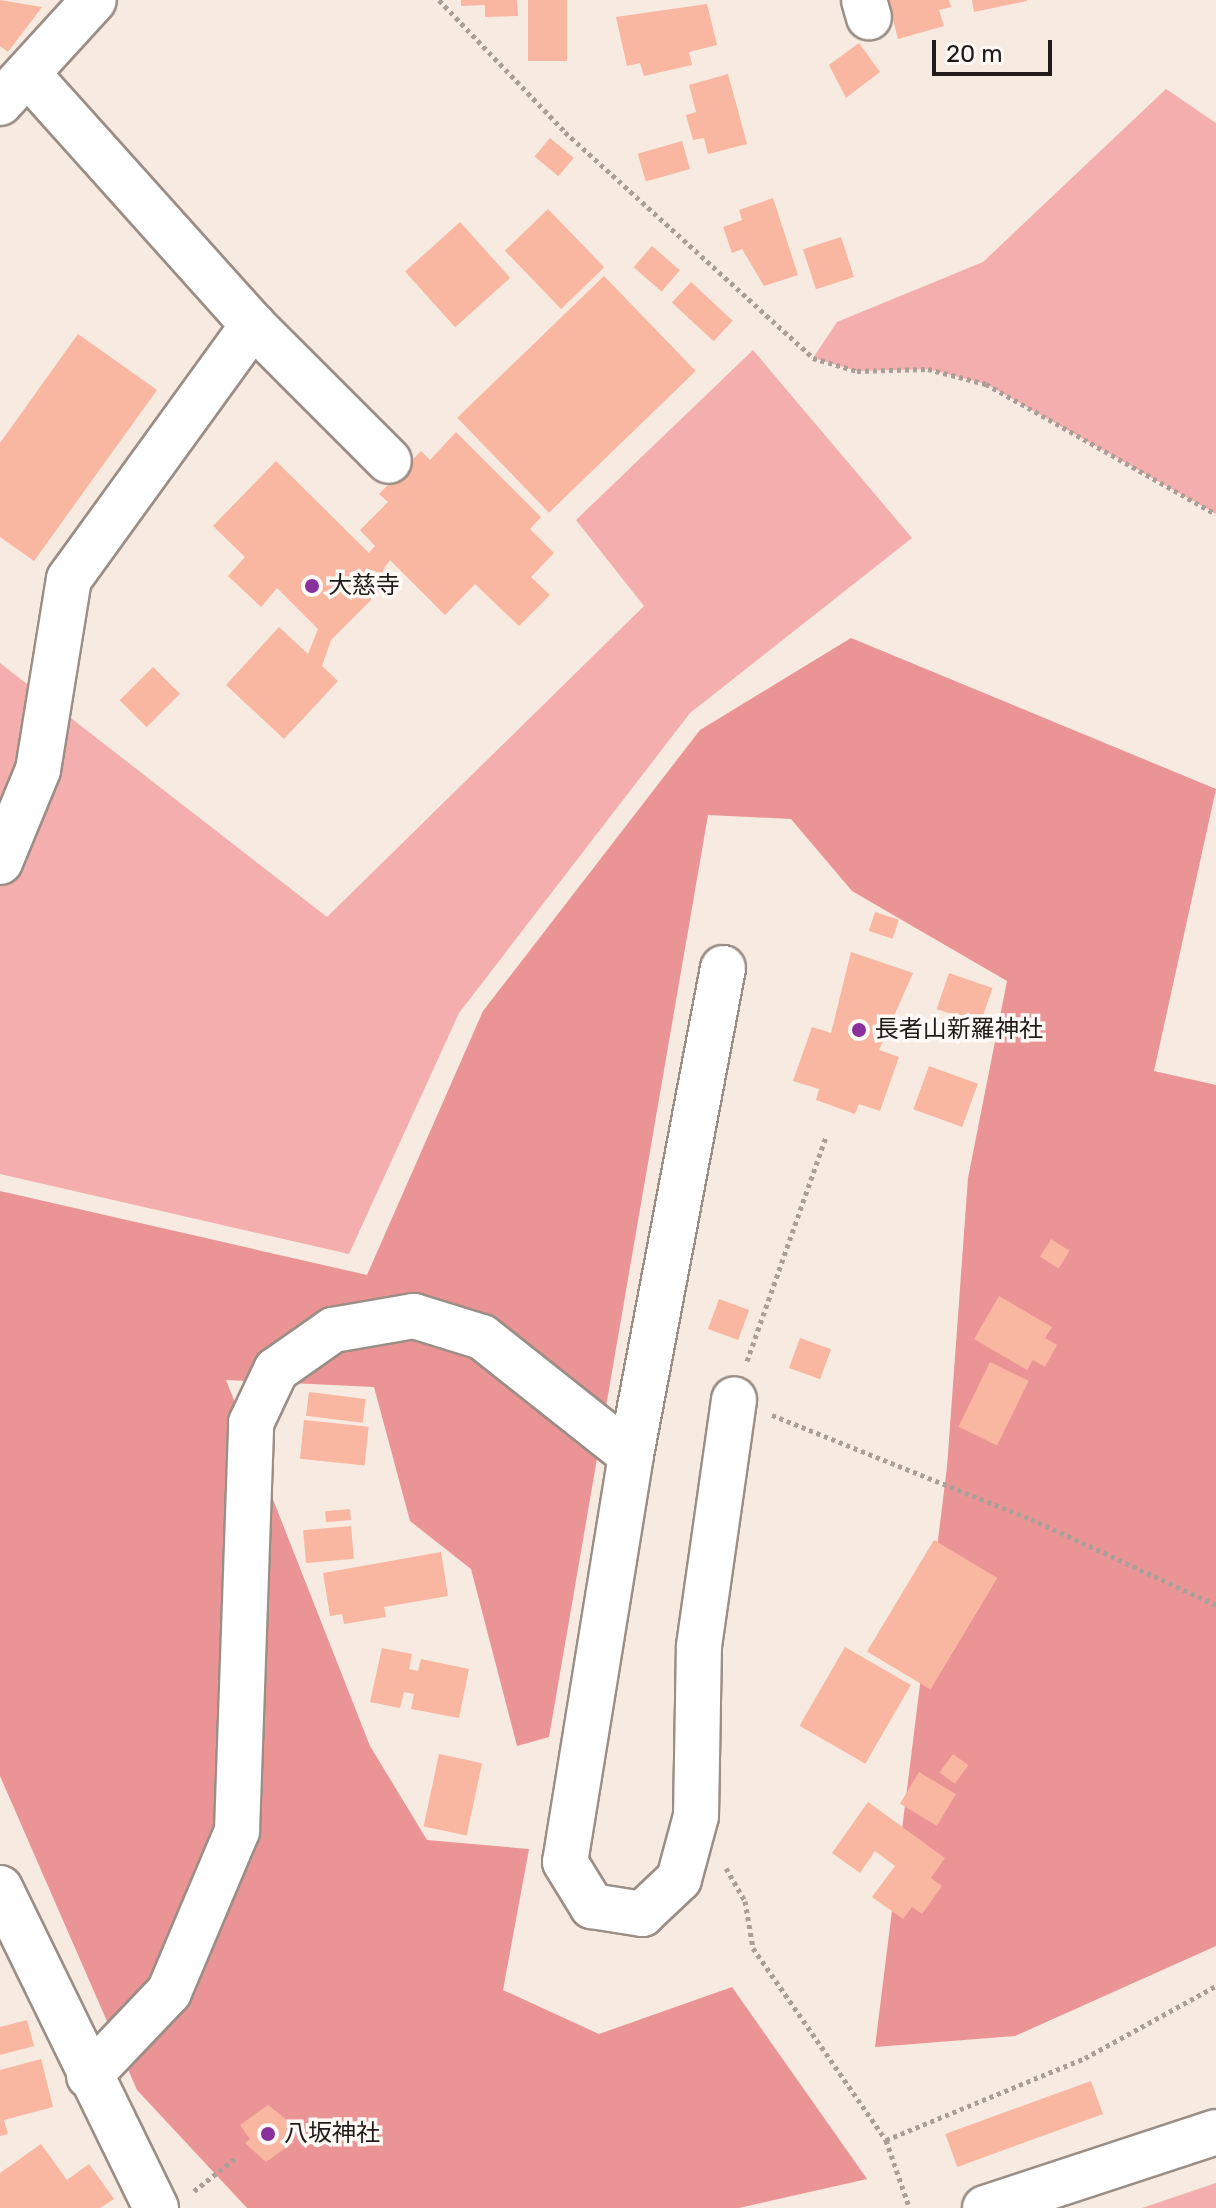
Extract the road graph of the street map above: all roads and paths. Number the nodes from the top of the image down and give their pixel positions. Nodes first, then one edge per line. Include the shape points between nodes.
1 (439, 0) edge
2 (86, 3) edge
3 (14, 88) edge
4 (253, 325) junction
5 (389, 461) dead end
6 (1216, 514) edge
7 (0, 862) edge
8 (723, 968) dead end
9 (826, 1137) dead end
10 (734, 1399) junction
11 (631, 1455) junction
12 (1216, 1605) edge
13 (0, 1888) edge
14 (745, 1901) dead end
15 (1216, 1986) edge
16 (89, 2076) junction
17 (1216, 2132) edge
18 (886, 2140) junction
19 (237, 2157) dead end
20 (170, 2203) edge
21 (908, 2204) dead end
22 (985, 2208) edge

1 - 6 path via 565,132 813,358 857,371 928,369 986,384
2 - 3 street
3 - 4 street
4 - 5 street via 277,341
4 - 7 street via 69,579 38,770
8 - 11 street
9 - 10 path
10 - 11 street via 699,1646 696,1816 679,1879 642,1914 592,1906 565,1862
10 - 12 path via 1031,1519
11 - 16 street via 482,1337 414,1316 333,1330 276,1370 251,1423 237,1831 169,1992
13 - 16 street
14 - 18 path via 753,1948
15 - 18 path via 1085,2058
16 - 20 street
17 - 22 street
18 - 21 path
19 - 20 path

